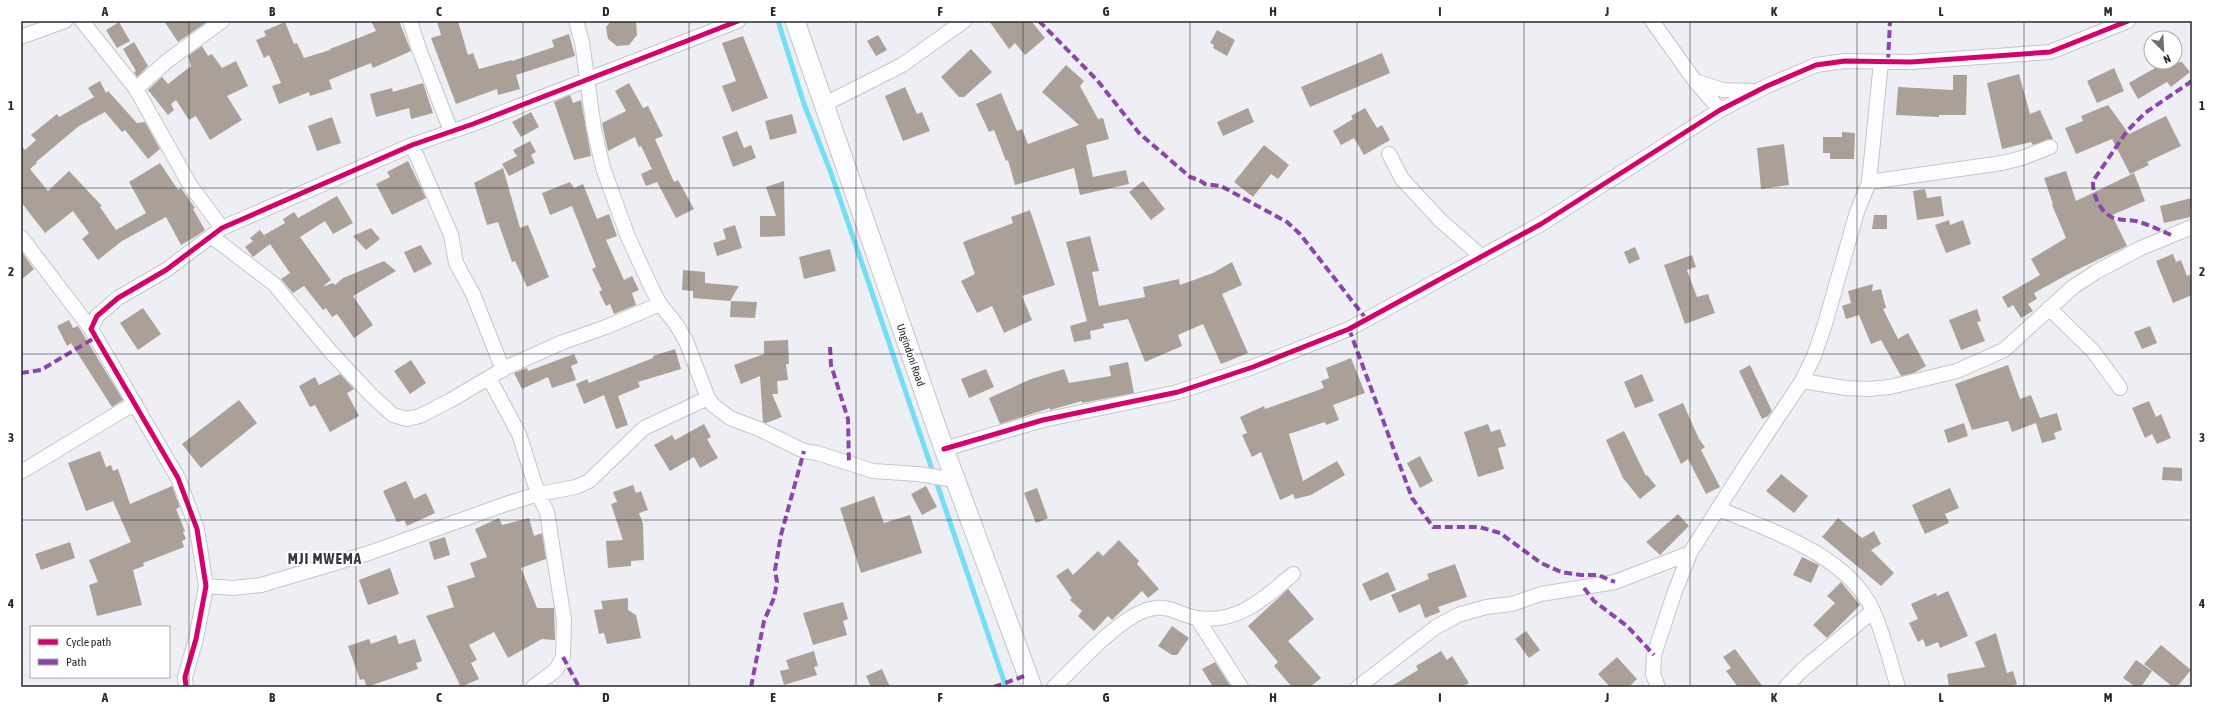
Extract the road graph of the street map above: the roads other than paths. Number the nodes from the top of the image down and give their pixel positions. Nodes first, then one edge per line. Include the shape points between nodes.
1 (65, 21) edge
2 (82, 21) edge
3 (222, 21) edge
4 (410, 21) edge
5 (576, 21) edge
6 (738, 21) edge
7 (795, 21) edge
8 (964, 21) edge
9 (1652, 21) edge
10 (2128, 21) edge
11 (21, 37) edge
12 (1881, 62) junction
13 (588, 78) junction
14 (1695, 81) junction
15 (136, 89) junction
16 (1755, 91) junction
17 (823, 105) junction
18 (1720, 110) junction
19 (451, 132) junction
20 (412, 145) junction
21 (2050, 147) dead end
22 (1389, 154) dead end
23 (1869, 182) junction
24 (2192, 226) edge
25 (216, 232) junction
26 (21, 237) edge
27 (1482, 257) junction
28 (660, 304) junction
29 (2049, 308) junction
30 (91, 329) junction
31 (503, 370) junction
32 (489, 378) junction
33 (1802, 381) junction
34 (2120, 388) dead end
35 (708, 398) junction
36 (135, 403) junction
37 (944, 448) junction
38 (21, 472) edge
39 (955, 480) junction
40 (538, 494) junction
41 (1719, 509) junction
42 (1690, 553) junction
43 (1293, 574) dead end
44 (206, 586) junction
45 (1873, 611) junction
46 (1197, 618) junction
47 (186, 687) edge
48 (533, 687) edge
49 (1032, 687) edge
50 (1054, 687) edge
51 (1241, 687) edge
52 (1358, 687) edge
53 (1658, 687) edge
54 (1786, 687) edge
55 (1898, 687) edge

1 - 11 street
2 - 15 street
3 - 15 street via 167,61
4 - 19 street
5 - 13 street
6 - 13 street
7 - 17 main road, Ungindoni Road
8 - 17 street via 902,65
9 - 14 street
10 - 12 street via 2050,52
12 - 16 street via 1845,60 1816,65
12 - 23 street
13 - 19 street
13 - 28 street via 594,129 603,168 628,237
14 - 16 street via 1723,90
14 - 18 street
15 - 25 street
16 - 18 street
17 - 37 main road, Ungindoni Road
18 - 27 street via 1581,200
19 - 20 street
20 - 25 street
20 - 31 street via 451,235 456,263 473,294
21 - 23 street via 2002,163
22 - 27 street via 1402,179 1440,220
23 - 33 street via 1850,234 1825,324
24 - 29 street via 2141,248 2096,272 2073,287
25 - 30 street via 166,270 118,298 98,316
25 - 32 street via 274,284 330,351 393,415 407,419 420,416
26 - 30 street
27 - 37 street via 1349,329 1253,368 1178,392 1043,420
28 - 31 street via 563,342
28 - 35 street via 686,341
29 - 33 street via 2004,350 1935,378 1868,389
29 - 34 street via 2093,351
30 - 36 street
31 - 32 street
32 - 40 street via 519,434
33 - 41 street
35 - 39 street via 730,418 759,429 804,452 817,453 873,471
35 - 40 street via 644,428 589,481
36 - 38 street
36 - 44 street via 178,478 194,522
37 - 39 main road, Ungindoni Road
39 - 49 main road, Ungindoni Road
40 - 44 street via 369,553 260,585 233,588
40 - 48 street via 546,512 564,620 564,635 563,657 556,670
41 - 42 street
41 - 45 street via 1825,559 1862,591
42 - 52 street via 1615,582 1541,594 1512,604 1486,607 1458,615 1436,628
42 - 53 street via 1654,655 1653,674
43 - 46 street via 1263,600 1241,614
44 - 47 street via 196,639 185,677
45 - 54 street via 1802,670
45 - 55 street
46 - 50 street via 1168,607 1150,609 1122,623
46 - 51 street

